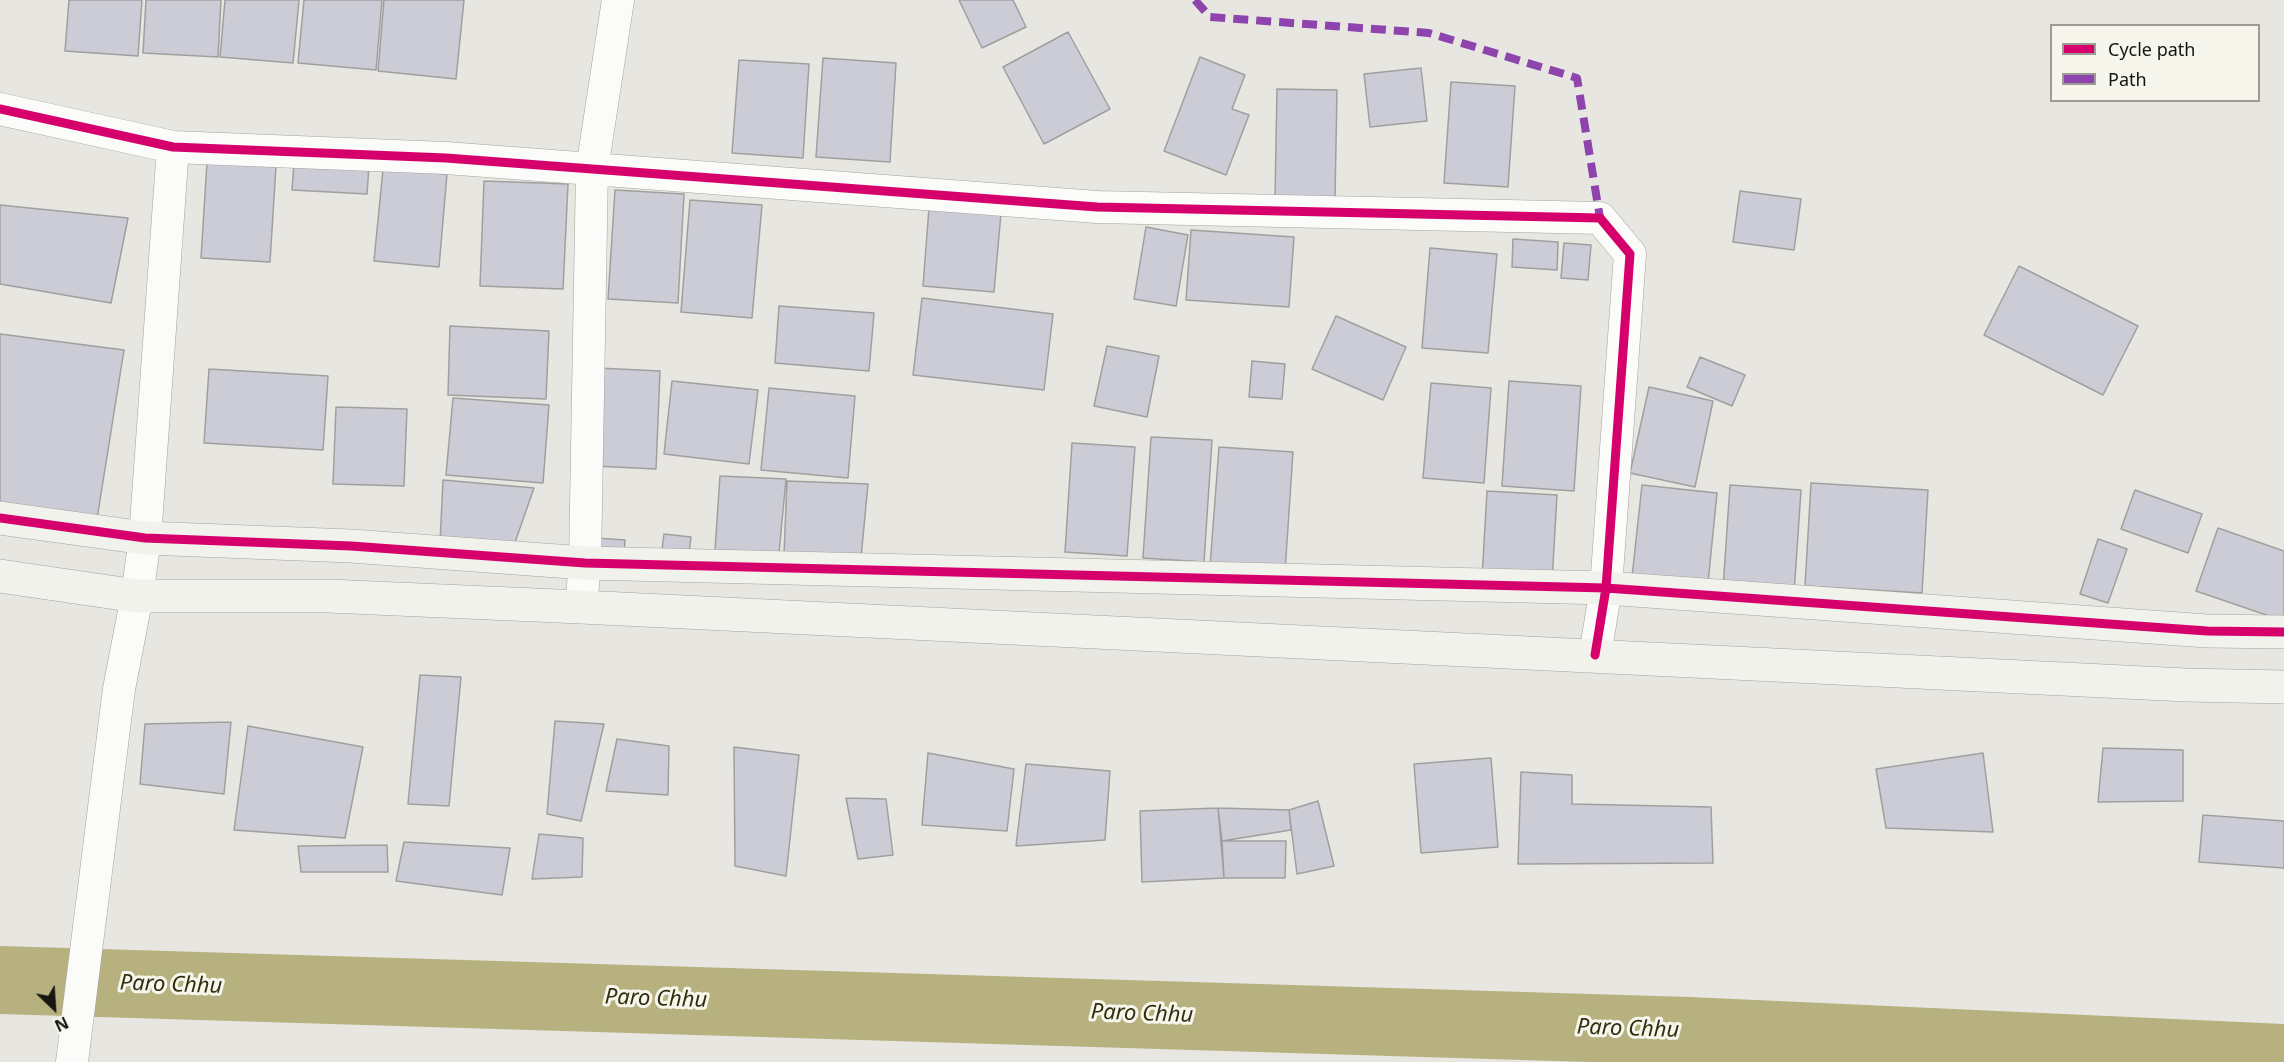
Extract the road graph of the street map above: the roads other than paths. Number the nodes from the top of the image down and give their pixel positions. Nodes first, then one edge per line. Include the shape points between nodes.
1 (618, 0) edge
2 (0, 109) edge
3 (173, 147) junction
4 (592, 169) junction
5 (0, 518) edge
6 (145, 538) junction
7 (585, 563) junction
8 (0, 576) edge
9 (1606, 588) junction
10 (137, 596) junction
11 (581, 607) junction
12 (2284, 632) edge
13 (1595, 655) junction
14 (2284, 687) edge
15 (72, 1062) edge

1 - 4 street
2 - 3 street
3 - 4 street via 446,158
3 - 6 street
4 - 7 street
4 - 9 street via 1097,207 1600,218 1630,254
5 - 6 street
6 - 7 street via 351,546
6 - 10 street
7 - 9 street
7 - 11 street
8 - 10 street
9 - 12 street via 2206,631
9 - 13 street
10 - 11 street via 328,596
10 - 15 street via 119,689
11 - 13 street
13 - 14 street

